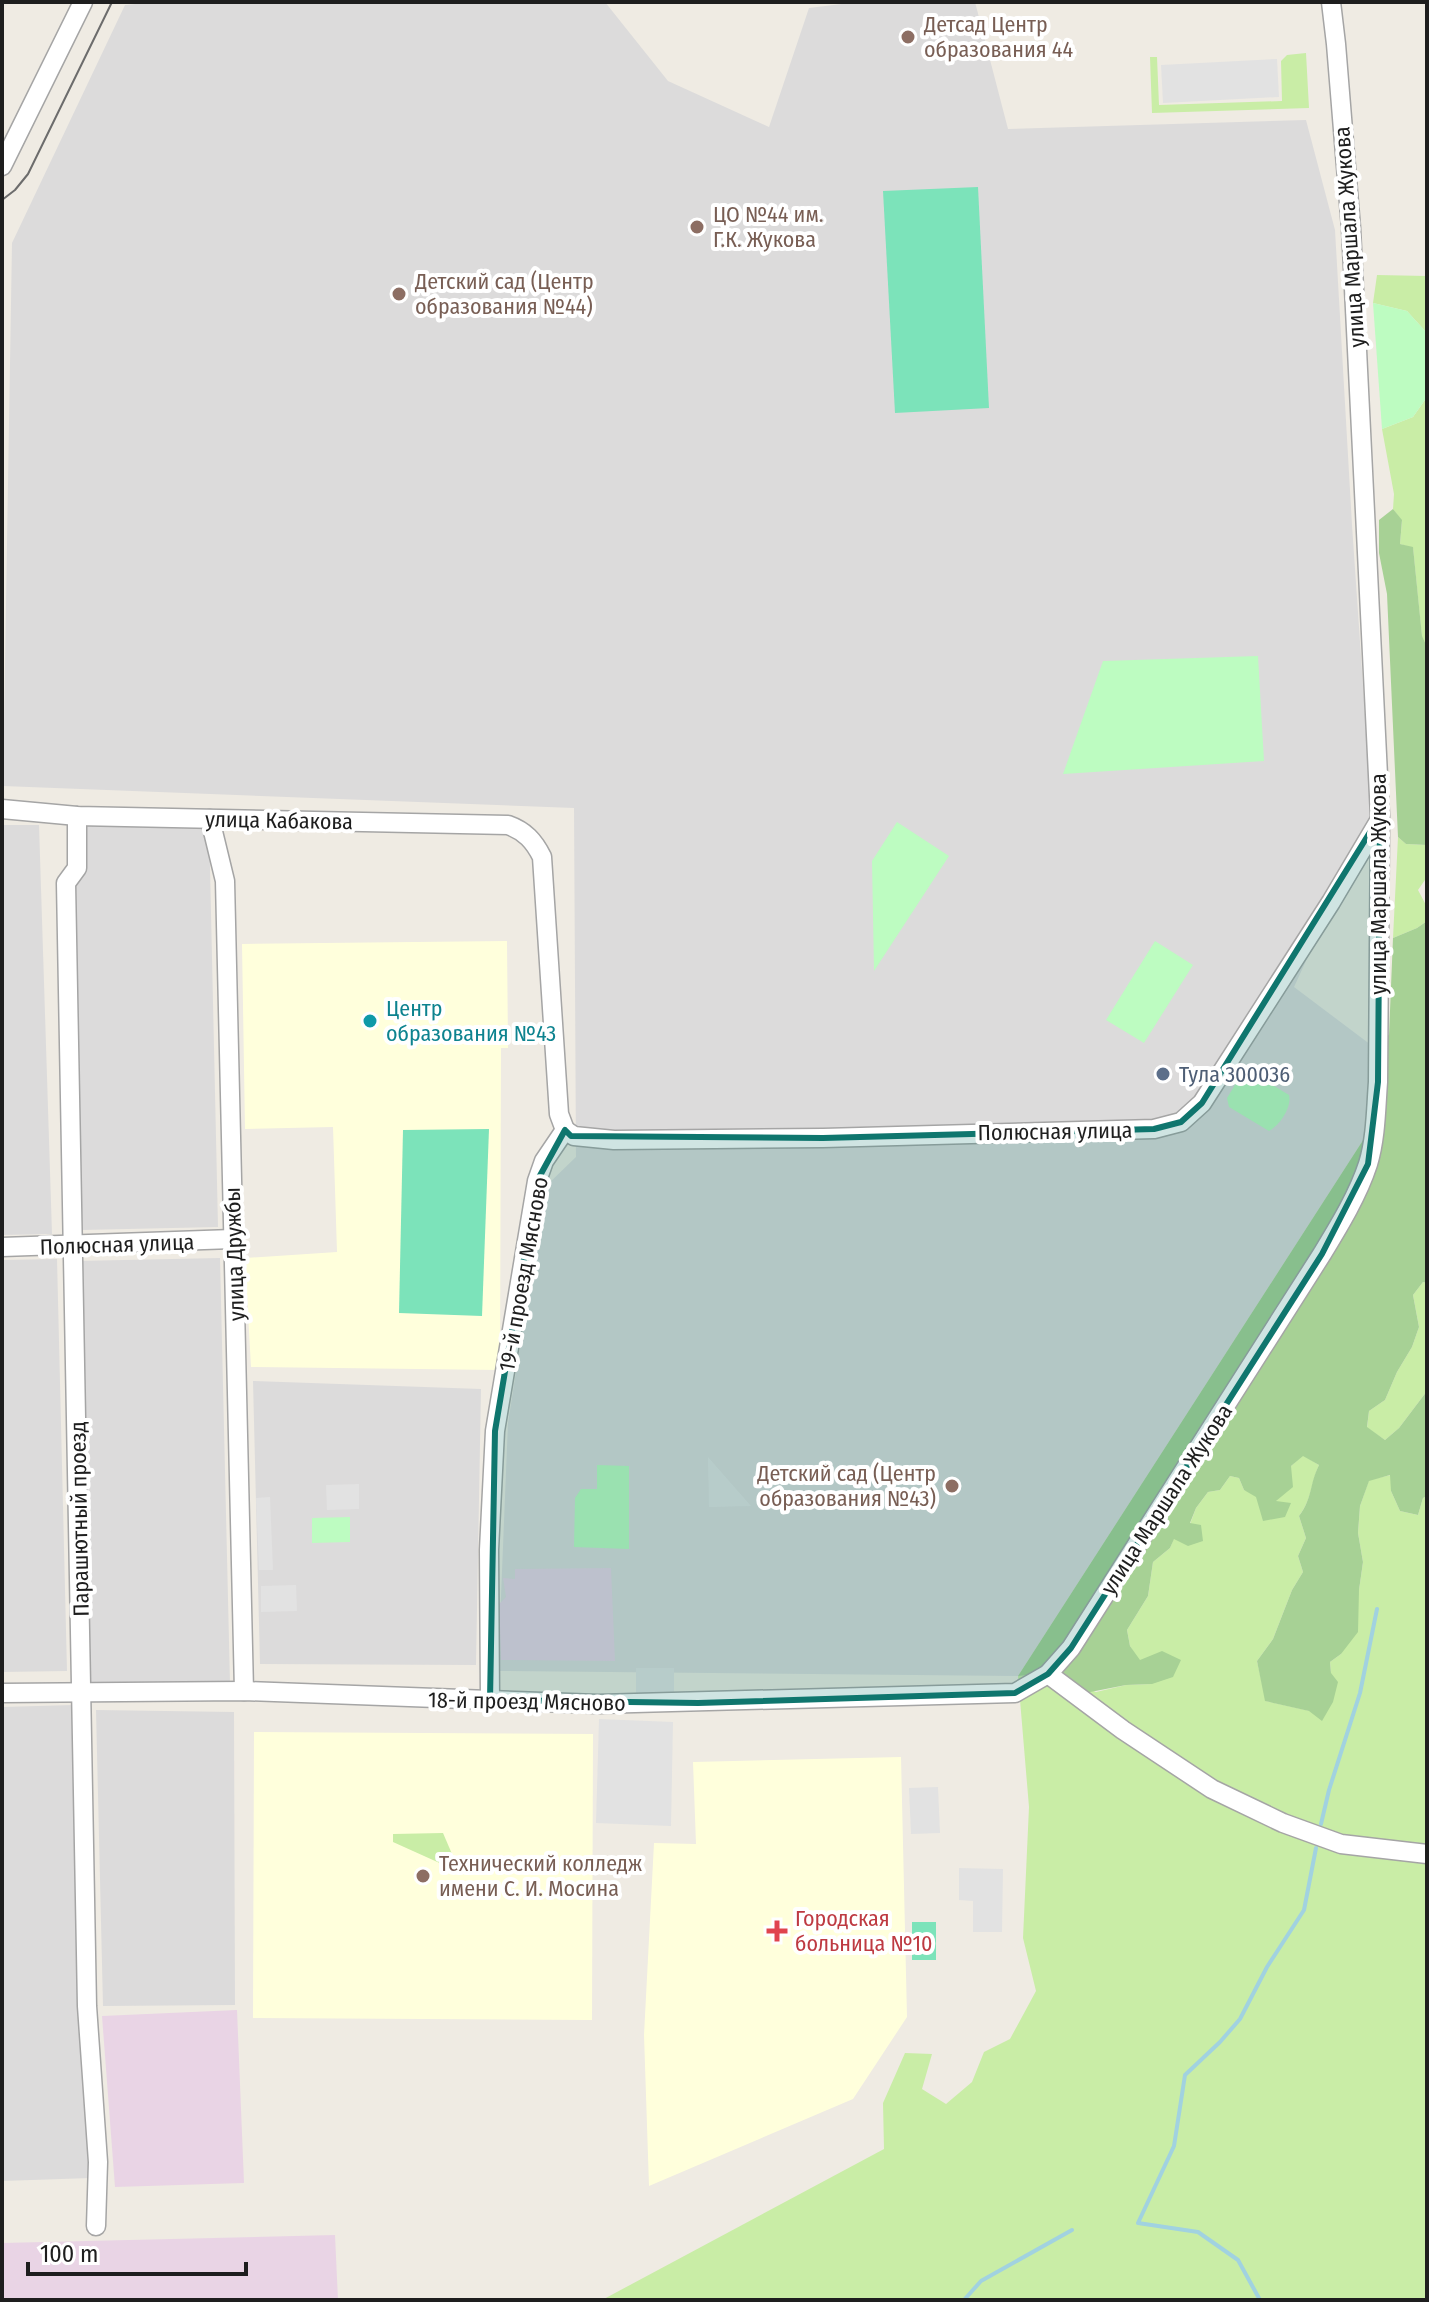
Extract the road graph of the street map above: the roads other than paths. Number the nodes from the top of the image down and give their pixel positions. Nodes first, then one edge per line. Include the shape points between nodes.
1 (83, 2) edge
2 (1331, 2) edge
3 (3, 163) edge
4 (2, 809) edge
5 (77, 816) junction
6 (1380, 816) junction
7 (210, 819) junction
8 (565, 1130) junction
9 (233, 1239) junction
10 (2, 1247) edge
11 (75, 1247) junction
12 (1048, 1674) junction
13 (244, 1691) junction
14 (82, 1692) junction
15 (2, 1693) edge
16 (490, 1700) junction
17 (1427, 1854) edge
18 (96, 2226) dead end

1 - 3 street
2 - 6 street, улица Маршала Жукова via 1351,228
4 - 5 street, улица Кабакова
5 - 7 street, улица Кабакова
5 - 11 street, Парашютный проезд via 77,868 66,883
6 - 8 street, Полюсная улица via 1340,889 1202,1103 1181,1122 1154,1129 823,1138 614,1140 574,1136
6 - 12 street, улица Маршала Жукова via 1378,1082 1368,1164 1322,1254 1071,1648
7 - 8 street, улица Кабакова via 508,825 529,837 542,857 559,1114
7 - 9 street, улица Дружбы via 225,881
8 - 16 street, 19-й проезд Мясново via 537,1181 495,1431
9 - 11 street, Полюсная улица
9 - 13 street, улица Дружбы
10 - 11 street, Полюсная улица
11 - 14 street, Парашютный проезд
12 - 16 street, 18-й проезд Мясново via 1015,1693 698,1703
12 - 17 street via 1226,1796 1341,1844
13 - 14 street, 18-й проезд Мясново
13 - 16 street, 18-й проезд Мясново
14 - 15 street, 18-й проезд Мясново
14 - 18 street, Парашютный проезд

